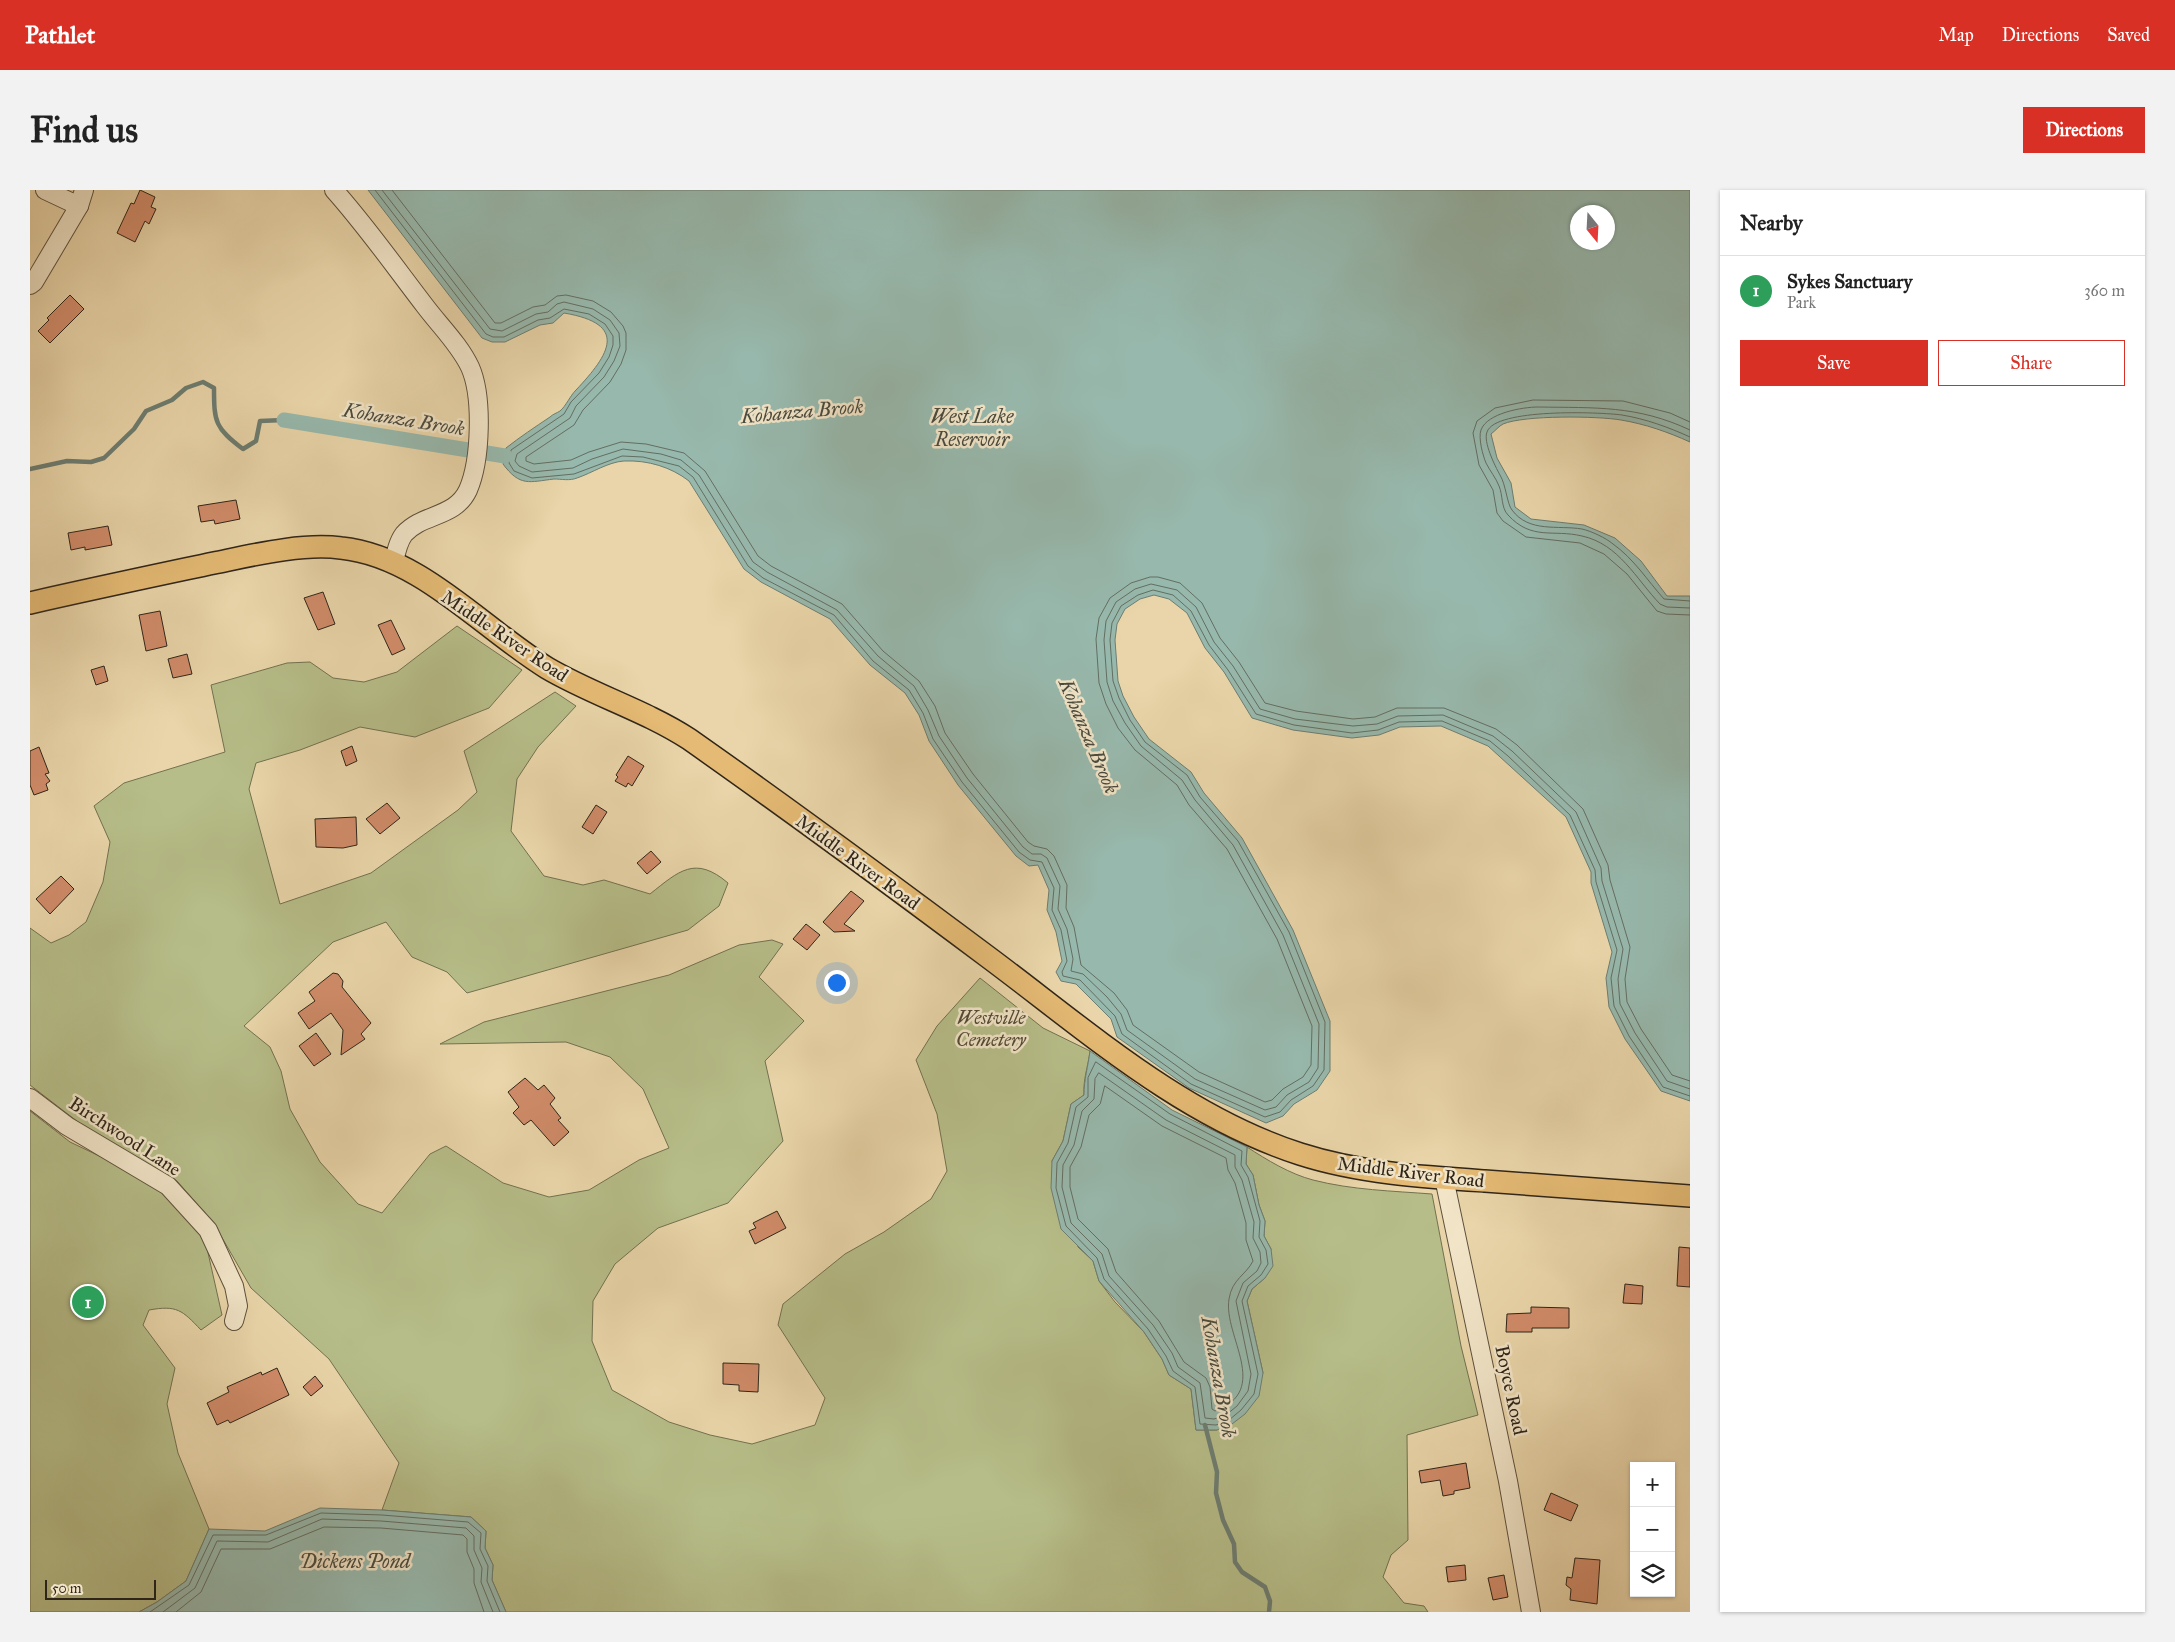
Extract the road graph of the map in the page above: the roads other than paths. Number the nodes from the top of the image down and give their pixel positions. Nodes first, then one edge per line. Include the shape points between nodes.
1 (45, 190) edge
2 (334, 190) edge
3 (81, 198) edge
4 (30, 285) edge
5 (394, 562) junction
6 (30, 603) edge
7 (30, 1098) edge
8 (1444, 1178) junction
9 (1690, 1196) edge
10 (234, 1321) dead end
11 (1531, 1612) edge

1 - 3 street
2 - 5 street via 367,227 457,346 470,367 478,391 480,421 468,490 458,505 404,534
3 - 4 street via 62,238
5 - 6 main road, Middle River Road via 370,552 340,548 299,549 258,554
5 - 8 main road, Middle River Road via 546,667 689,739 966,940 1117,1055 1186,1100 1260,1138 1305,1156 1368,1170
7 - 10 street, Birchwood Lane via 67,1126 168,1186 208,1230 234,1286 238,1306
8 - 9 main road, Middle River Road
8 - 11 street, Boyce Road via 1508,1481

